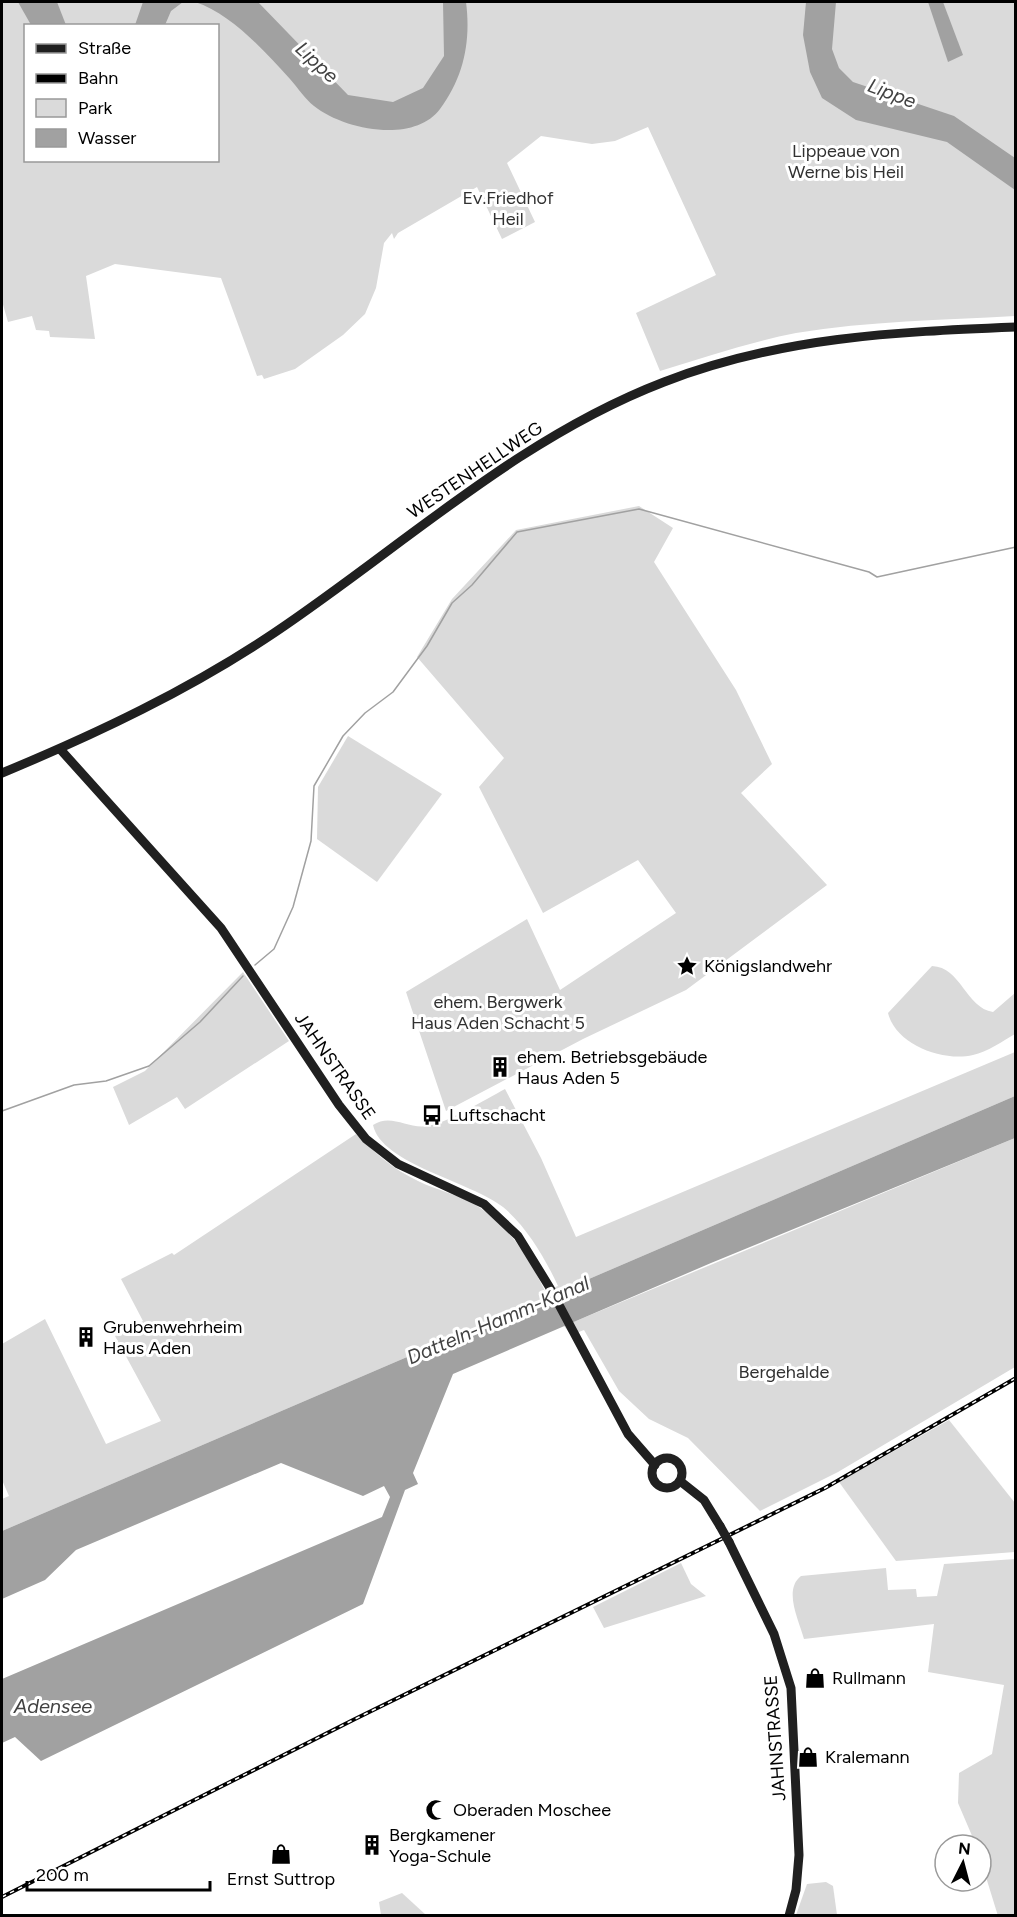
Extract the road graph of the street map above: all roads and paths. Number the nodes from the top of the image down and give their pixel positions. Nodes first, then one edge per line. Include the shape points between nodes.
1 (1016, 327) edge
2 (60, 749) junction
3 (2, 773) edge
4 (655, 1465) junction
5 (680, 1480) junction
6 (789, 1916) edge

1 - 2 main road, WESTENHELLWEG via 885,333 801,344 700,369 620,401 523,456 322,600 216,669
2 - 3 main road, WESTENHELLWEG
2 - 4 main road, JAHNSTRASSE via 221,928 358,1130 398,1164 471,1197 496,1213 518,1236 628,1434
4 - 5 main road via 663,1459 676,1462 681,1469
4 - 5 main road via 652,1473 657,1484 669,1488
5 - 6 main road, JAHNSTRASSE, bridge via 704,1500 720,1526 774,1634 788,1672 799,1855

